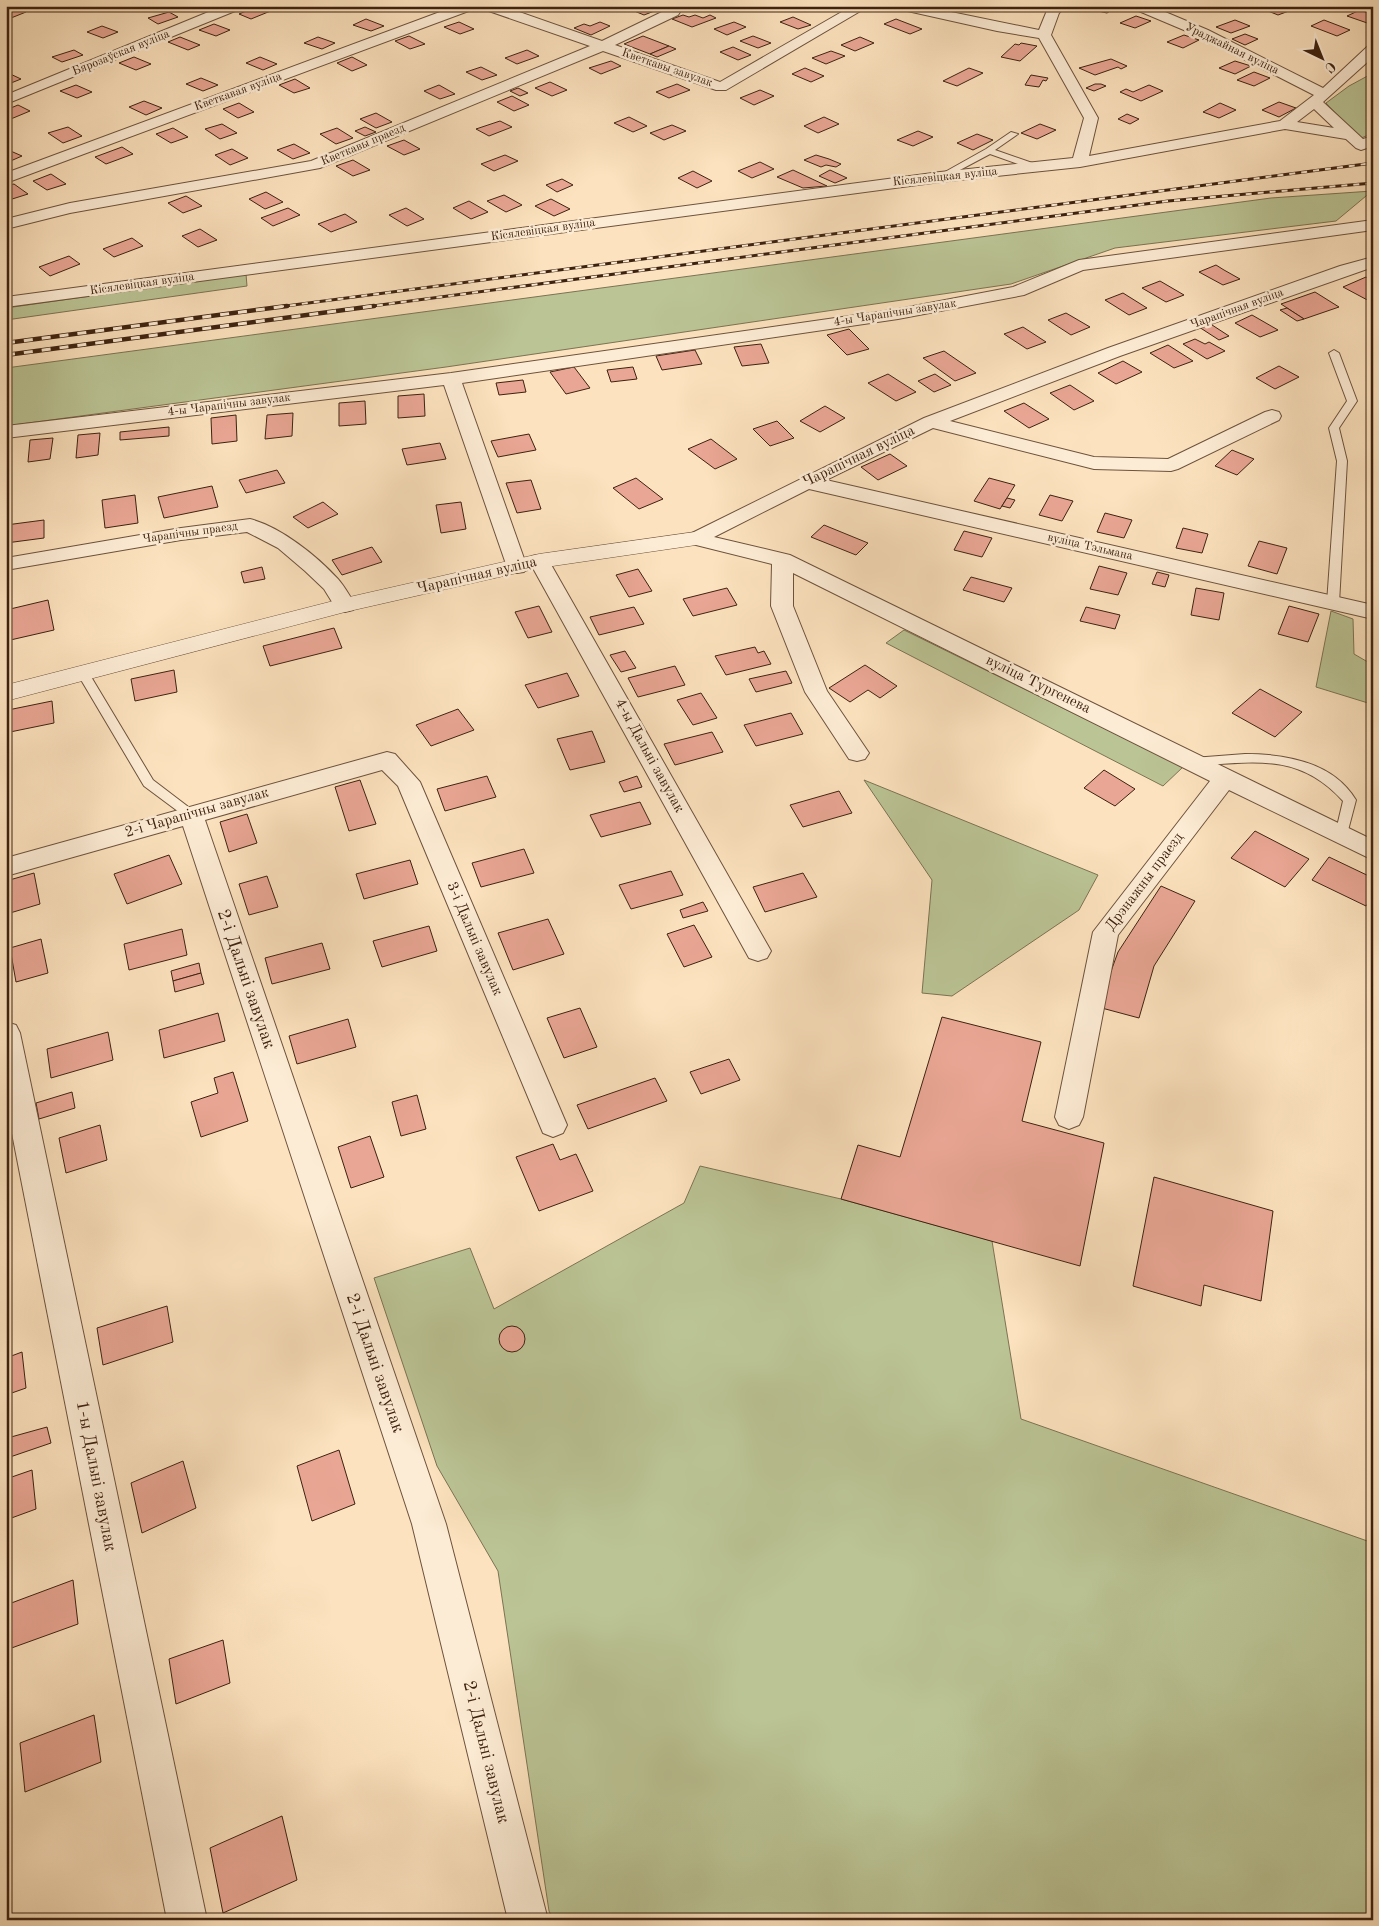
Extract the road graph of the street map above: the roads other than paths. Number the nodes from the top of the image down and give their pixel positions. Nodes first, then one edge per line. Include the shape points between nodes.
1 (235, 6) edge
2 (469, 6) edge
3 (488, 6) edge
4 (862, 6) edge
5 (903, 6) edge
6 (1059, 6) edge
7 (1139, 6) edge
8 (673, 12) dead end
9 (1044, 35) junction
10 (602, 46) junction
11 (1373, 49) edge
12 (1319, 98) junction
13 (6, 100) edge
14 (1285, 126) junction
15 (1014, 134) dead end
16 (1348, 135) junction
17 (1373, 140) edge
18 (989, 151) junction
19 (1080, 162) junction
20 (1038, 168) junction
21 (940, 176) junction
22 (6, 178) edge
23 (1373, 211) edge
24 (6, 224) edge
25 (1373, 226) edge
26 (1340, 250) junction
27 (1373, 262) edge
28 (6, 302) edge
29 (1334, 353) dead end
30 (451, 379) junction
31 (1272, 416) dead end
32 (931, 422) junction
33 (6, 432) edge
34 (807, 482) junction
35 (695, 539) junction
36 (783, 560) junction
37 (539, 562) junction
38 (6, 564) edge
39 (517, 567) junction
40 (1333, 603) junction
41 (346, 605) junction
42 (1373, 612) edge
43 (83, 673) junction
44 (6, 693) edge
45 (857, 753) dead end
46 (387, 760) joint
47 (1194, 762) junction
48 (1225, 778) junction
49 (191, 815) junction
50 (1341, 835) junction
51 (1373, 851) edge
52 (6, 867) edge
53 (758, 951) dead end
54 (6, 1033) edge
55 (1068, 1118) dead end
56 (553, 1125) dead end
57 (187, 1920) edge
58 (528, 1920) edge

1 - 13 street, Бярозаўская вуліца
2 - 22 street, Кветкавая вуліца
3 - 10 street, Кветкавы завулак
4 - 10 street, Кветкавы завулак via 721,87
5 - 9 street
6 - 9 street via 1053,11
7 - 12 street, Ураджайная вуліца via 1203,33
8 - 10 street, Кветкавы праезд
9 - 19 street via 1091,118
10 - 24 street, Кветкавы праезд via 315,165 70,208
11 - 12 street, Кісялевіцкая вуліца
12 - 14 street, Кісялевіцкая вуліца
12 - 16 street, Ураджайная вуліца
14 - 16 street
14 - 19 street, Кісялевіцкая вуліца
15 - 18 lane
16 - 17 street via 1361,145
18 - 20 lane
18 - 21 lane
19 - 20 street, Кісялевіцкая вуліца
20 - 21 street, Кісялевіцкая вуліца
21 - 28 street, Кісялевіцкая вуліца
23 - 26 street, Чарапічная вуліца
25 - 26 street
26 - 27 street, Чарапічная вуліца
26 - 30 street, 4-ы Чарапічны завулак via 1079,264 1018,291 898,314
26 - 32 street, Чарапічная вуліца via 1114,352
29 - 40 lane via 1352,401 1334,428 1342,461
30 - 33 street, 4-ы Чарапічны завулак
30 - 39 street
31 - 32 street, Чарапічная вуліца via 1171,465 1094,463
32 - 34 street, Чарапічная вуліца
34 - 35 street, Чарапічная вуліца
34 - 40 street, вуліца Тэльмана
35 - 36 street, вуліца Тургенева
35 - 37 street, Чарапічная вуліца
36 - 45 street via 782,606 816,692
36 - 47 street, вуліца Тургенева
37 - 39 street, Чарапічная вуліца
37 - 53 street, 4-ы Дальні завулак
38 - 41 street, Чарапічны праезд via 250,525 285,544 312,566 332,585
39 - 41 street, Чарапічная вуліца
40 - 42 street, вуліца Тэльмана
41 - 43 street, Чарапічная вуліца
43 - 44 street, Чарапічная вуліца
43 - 49 lane via 148,783
46 - 49 street, 2-і Чарапічны завулак
46 - 56 street, 3-і Дальні завулак via 408,782
47 - 48 street, вуліца Тургенева
47 - 50 lane via 1276,759 1300,763 1329,778 1350,800
48 - 50 street, вуліца Тургенева
48 - 55 street, Дрэнажны праезд via 1106,932
49 - 52 street, 2-і Чарапічны завулак
49 - 58 street, 2-і Дальні завулак via 429,1524
50 - 51 street, вуліца Тургенева
54 - 57 street, 1-ы Дальні завулак

